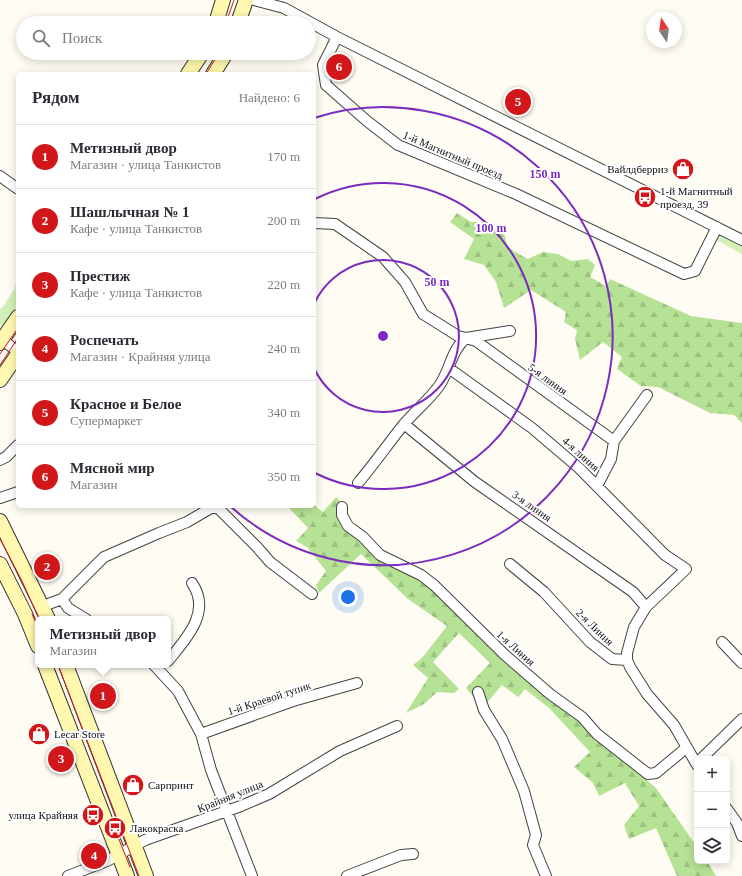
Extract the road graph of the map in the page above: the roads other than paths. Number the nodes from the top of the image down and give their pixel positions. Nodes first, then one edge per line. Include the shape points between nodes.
1 (223, 0) edge
2 (246, 0) edge
3 (254, 0) edge
4 (218, 16) edge
5 (240, 16) edge
6 (299, 16) edge
7 (316, 26) edge
8 (337, 37) junction
9 (197, 60) edge
10 (222, 60) edge
11 (189, 72) edge
12 (214, 72) edge
13 (0, 176) edge
14 (16, 188) edge
15 (316, 223) edge
16 (717, 227) junction
17 (742, 240) edge
18 (16, 320) edge
19 (510, 330) dead end
20 (466, 338) junction
21 (1, 340) edge
22 (16, 351) edge
23 (16, 356) edge
24 (450, 369) junction
25 (0, 380) edge
26 (647, 395) dead end
27 (404, 424) junction
28 (614, 441) junction
29 (16, 447) edge
30 (0, 460) edge
31 (358, 483) dead end
32 (597, 486) junction
33 (16, 493) edge
34 (0, 498) edge
35 (342, 507) dead end
36 (0, 521) edge
37 (0, 564) edge
38 (510, 564) dead end
39 (192, 583) dead end
40 (312, 594) dead end
41 (62, 599) junction
42 (43, 606) junction
43 (646, 607) junction
44 (47, 616) edge
45 (81, 616) edge
46 (35, 639) edge
47 (722, 642) dead end
48 (171, 656) edge
49 (627, 660) junction
50 (742, 663) edge
51 (46, 668) edge
52 (67, 668) edge
53 (161, 668) edge
54 (357, 684) dead end
55 (478, 692) dead end
56 (742, 719) edge
57 (397, 726) dead end
58 (201, 734) junction
59 (686, 748) junction
60 (705, 756) edge
61 (694, 758) edge
62 (227, 811) junction
63 (730, 813) edge
64 (742, 836) edge
65 (135, 846) junction
66 (413, 854) dead end
67 (119, 855) junction
68 (68, 876) edge
69 (127, 876) edge
70 (146, 876) edge
71 (252, 876) edge
72 (347, 876) edge
73 (546, 876) edge

1 - 4 main road
2 - 5 main road
3 - 6 street via 284,8
7 - 8 street
8 - 16 street
8 - 16 street, 1-й Магнитный проезд via 323,65 326,85 398,145 516,194 684,274 695,271
9 - 11 main road
10 - 12 main road
13 - 14 street
15 - 20 street, 5-я линия via 335,224 383,257 405,282 423,314 458,336
16 - 17 street
18 - 21 main road
19 - 20 street
20 - 24 street via 459,344
20 - 28 street, 5-я линия via 476,341
21 - 22 street
23 - 25 main road
24 - 27 street via 438,387
24 - 32 street, 4-я линия via 532,428
26 - 28 street
27 - 31 street
27 - 43 street, 3-я линия via 475,482 633,592
28 - 32 street via 611,458
29 - 30 street
32 - 43 street, 4-я линия via 665,555 686,569
33 - 34 street
35 - 59 street, 1-я Линия via 342,515 348,526 380,555 421,575 434,585 505,655 550,694 582,716 597,734 648,774 656,773
36 - 42 main road
37 - 46 main road
38 - 49 street, 2-я Линия via 544,592 590,642 612,659
39 - 48 street via 200,601 200,610 188,636
40 - 41 street via 270,562 218,508 212,508 187,522 104,557
41 - 42 street
41 - 45 street via 68,608
42 - 44 main road
43 - 49 street via 634,627
47 - 50 street
49 - 59 street via 647,694 674,725
51 - 67 main road
52 - 65 main road
53 - 58 street via 178,691
54 - 58 street, 1-й Краевой тупик via 293,701
55 - 73 street via 484,710 502,739 524,791 536,835 533,845
56 - 60 street
57 - 62 street, Крайняя улица via 340,751 269,794
58 - 62 street via 211,770
59 - 61 street
62 - 65 street, Крайняя улица via 145,840
62 - 71 street
63 - 64 street
65 - 67 street, Крайняя улица
65 - 70 main road
66 - 72 street via 401,855
67 - 68 street, Крайняя улица
67 - 69 main road

